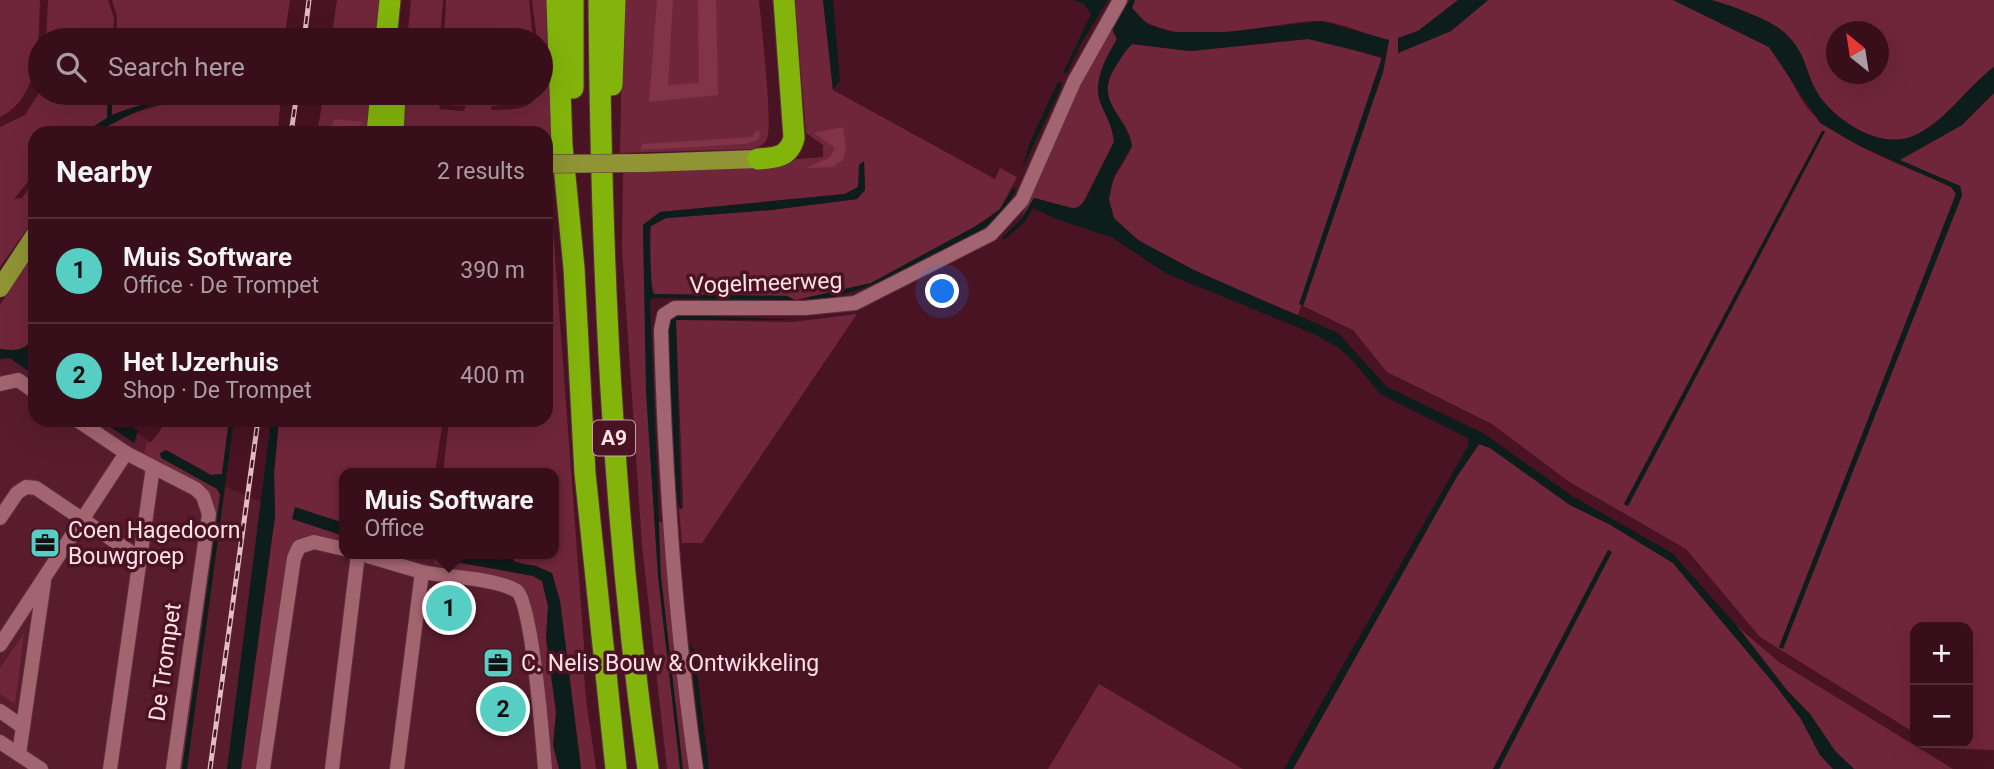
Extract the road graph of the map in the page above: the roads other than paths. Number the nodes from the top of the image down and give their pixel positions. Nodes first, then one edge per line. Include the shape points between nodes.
1 (390, 0) edge
2 (402, 0) edge
3 (557, 0) edge
4 (573, 0) edge
5 (599, 0) edge
6 (615, 0) edge
7 (771, 0) edge
8 (784, 0) edge
9 (1120, 0) edge
10 (387, 28) edge
11 (400, 28) edge
12 (380, 105) edge
13 (395, 105) edge
14 (378, 126) edge
15 (394, 126) edge
16 (600, 145) junction
17 (758, 159) junction
18 (553, 164) edge
19 (28, 246) edge
20 (574, 268) junction
21 (0, 288) edge
22 (0, 384) edge
23 (28, 387) edge
24 (87, 427) edge
25 (126, 453) junction
26 (153, 467) junction
27 (0, 518) edge
28 (82, 520) junction
29 (339, 548) edge
30 (138, 557) junction
31 (358, 559) edge
32 (376, 559) edge
33 (422, 572) junction
34 (45, 577) junction
35 (0, 645) edge
36 (0, 711) edge
37 (23, 727) junction
38 (0, 742) edge
39 (19, 754) junction
40 (41, 769) edge
41 (110, 769) edge
42 (173, 769) edge
43 (263, 769) edge
44 (332, 769) edge
45 (397, 769) edge
46 (545, 769) edge
47 (616, 769) edge
48 (648, 769) edge
49 (695, 769) edge

1 - 10 highway
2 - 11 highway
3 - 20 highway, A9 via 562,145
4 - 20 highway, A9
5 - 16 highway, A9
6 - 16 highway, A9 via 612,91
7 - 17 highway via 781,127 776,144
8 - 17 highway via 794,138 783,156
9 - 49 street, Vogelmeerweg via 1074,82 1022,200 991,234 855,303 805,309 675,308 664,315 665,480
12 - 14 highway
13 - 15 highway
16 - 48 highway, A9 via 616,478
17 - 18 main road, bridge
19 - 21 main road
20 - 47 highway, A9 via 585,473
22 - 23 street via 18,380
24 - 25 street, De Trompet
25 - 26 street, De Trompet
25 - 28 street
26 - 30 street, De Trompet
26 - 42 street, De Trompet via 196,489 209,514
27 - 28 street via 26,486
28 - 30 street
28 - 34 street
29 - 43 street via 314,542 299,547 294,558
30 - 41 street, De Trompet
31 - 44 street
32 - 33 street
33 - 45 street
33 - 46 street via 498,584 519,592 525,601
34 - 35 street
34 - 37 street
36 - 37 street
37 - 39 street
38 - 39 street
39 - 40 street

